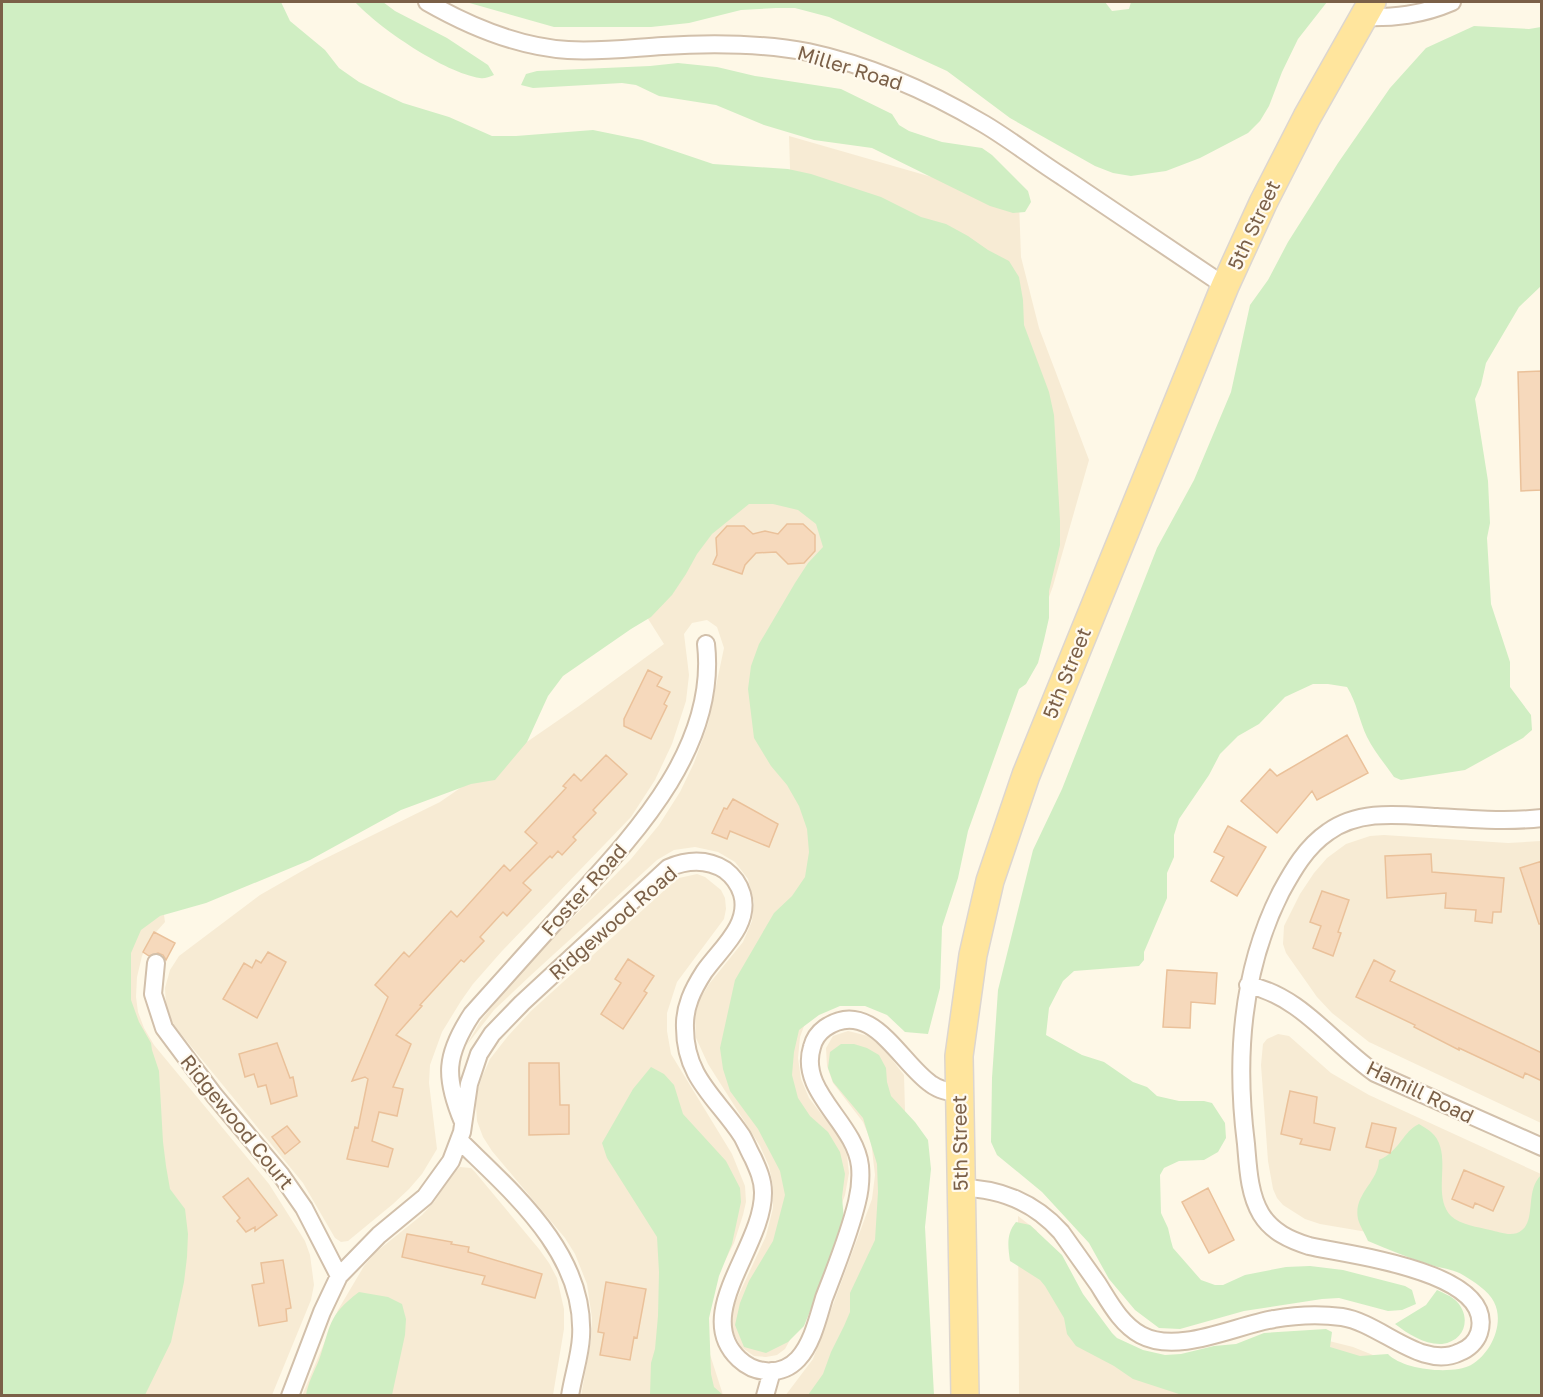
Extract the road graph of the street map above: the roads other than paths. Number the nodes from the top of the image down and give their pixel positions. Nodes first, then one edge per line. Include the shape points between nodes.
1 (427, 2) edge
2 (1452, 2) edge
3 (1367, 9) edge
4 (1225, 286) junction
5 (706, 644) dead end
6 (1542, 818) edge
7 (156, 963) dead end
8 (1248, 985) junction
9 (959, 1094) junction
10 (463, 1123) junction
11 (460, 1140) junction
12 (1542, 1148) edge
13 (960, 1188) junction
14 (339, 1276) junction
15 (772, 1371) junction
16 (290, 1395) edge
17 (570, 1395) edge
18 (765, 1395) edge
19 (965, 1395) edge

1 - 4 street, Miller Road via 497,34 566,50 742,45 809,53 861,67 925,93 984,124
2 - 3 street via 1415,15 1388,18
3 - 4 main road, 5th Street via 1263,203
4 - 9 main road, 5th Street via 1038,745 1002,843 969,975 959,1056
5 - 10 street, Foster Road via 708,684 704,705 688,746 652,809 461,1031 449,1070 452,1097
6 - 8 street via 1400,814 1342,823 1312,845 1288,879 1262,934
7 - 14 street, Ridgewood Court via 153,994 164,1028 287,1183
8 - 12 street, Hamill Road via 1264,988 1298,1007 1375,1073
8 - 13 street via 1241,1042 1241,1098 1251,1188 1261,1214 1279,1233 1293,1240 1410,1267 1466,1293 1479,1314 1480,1325 1473,1344 1464,1351 1454,1356 1429,1356 1364,1323 1343,1317 1303,1315 1185,1341 1157,1341 1142,1336 1116,1312 1050,1219 1004,1194
9 - 13 main road, 5th Street
9 - 15 street via 927,1081 868,1024 838,1022 816,1036 809,1065 813,1080 855,1146 860,1165 859,1191 806,1347 792,1365
10 - 11 street, Ridgewood Road
10 - 15 street, Ridgewood Road via 479,1054 522,1003 668,868 699,861 728,872 739,886 742,915 736,930 693,991 684,1024 691,1066 742,1137 759,1170 763,1189 757,1228 722,1310 722,1332 742,1363 762,1372
11 - 14 street, Ridgewood Road via 451,1161 425,1197 379,1235
11 - 17 street via 545,1231 574,1280 581,1337
13 - 19 main road, 5th Street
14 - 16 street, Ridgewood Road
15 - 18 street

